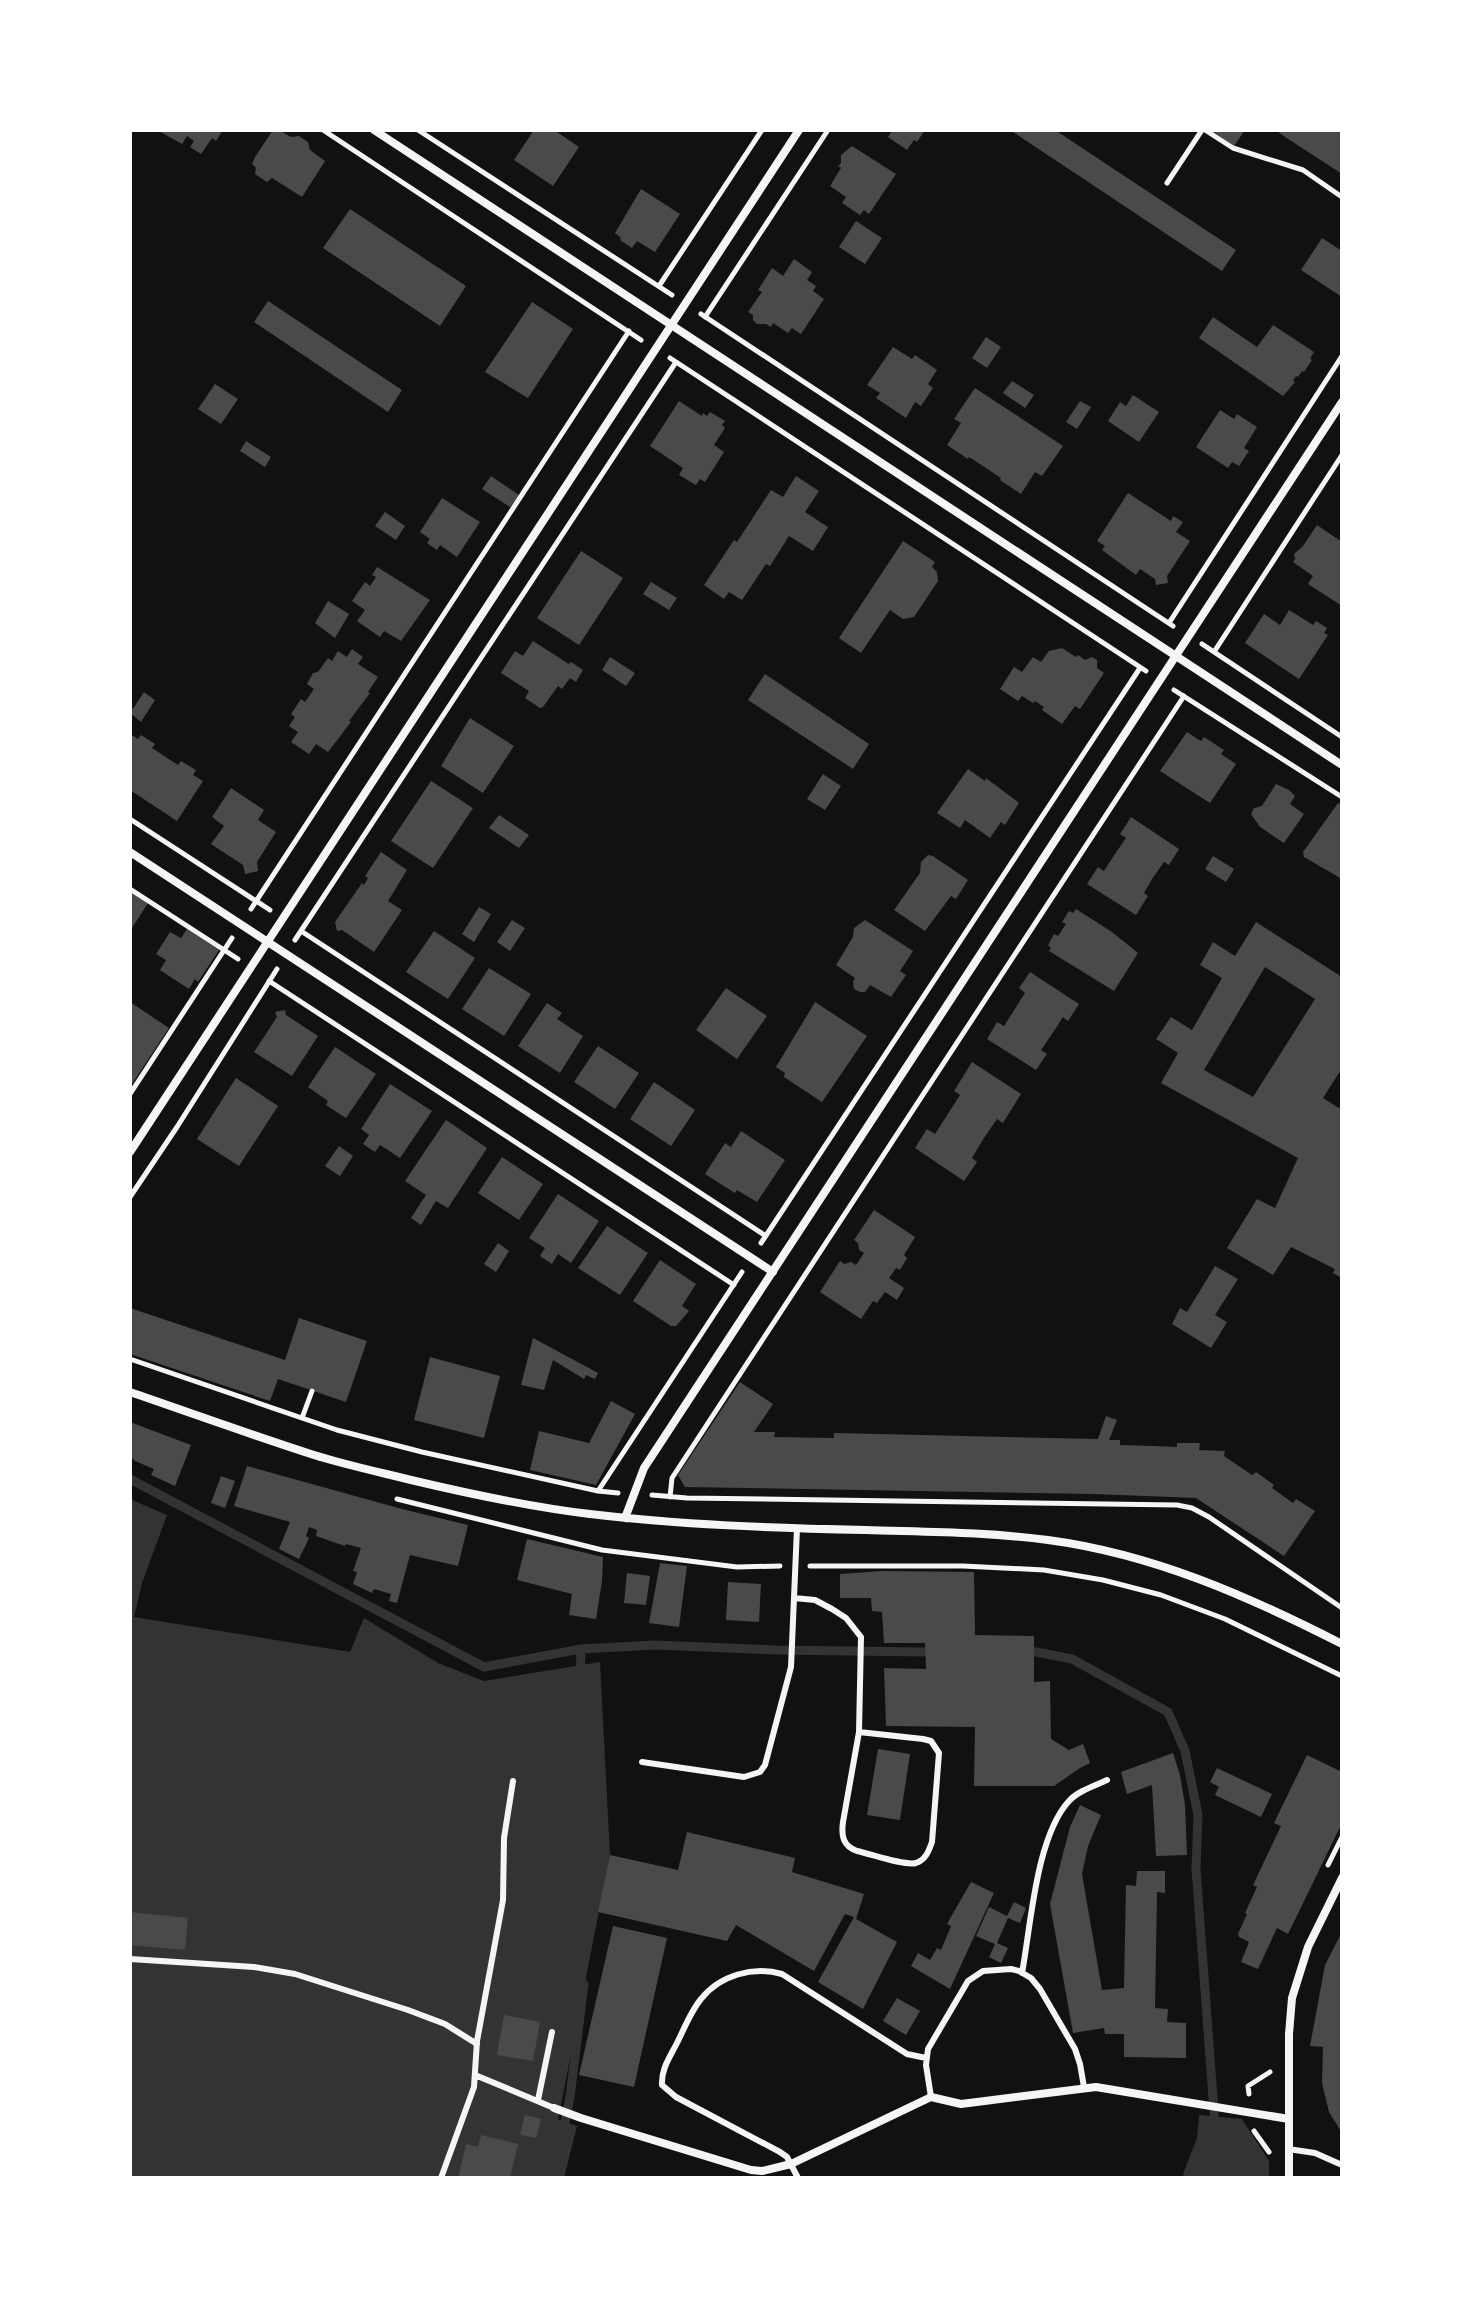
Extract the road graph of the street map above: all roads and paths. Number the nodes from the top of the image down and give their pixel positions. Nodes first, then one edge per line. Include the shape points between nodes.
1 (323, 130) edge
2 (374, 130) edge
3 (418, 130) edge
4 (762, 130) edge
5 (799, 130) edge
6 (828, 130) edge
7 (1204, 130) edge
8 (1167, 183) dead end
9 (1342, 197) edge
10 (659, 286) junction
11 (685, 304) junction
12 (705, 317) junction
13 (671, 325) junction
14 (629, 331) junction
15 (656, 349) junction
16 (1342, 356) edge
17 (676, 362) junction
18 (1342, 402) edge
19 (1342, 455) edge
20 (1169, 623) junction
21 (1189, 636) junction
22 (1214, 652) junction
23 (1176, 656) junction
24 (1140, 668) junction
25 (1160, 681) junction
26 (1184, 696) junction
27 (1342, 737) edge
28 (1342, 765) edge
29 (1342, 797) edge
30 (130, 819) edge
31 (130, 852) edge
32 (130, 889) edge
33 (256, 901) junction
34 (241, 924) junction
35 (301, 931) junction
36 (267, 942) junction
37 (224, 951) junction
38 (287, 954) junction
39 (270, 981) junction
40 (130, 1094) edge
41 (130, 1152) edge
42 (130, 1197) edge
43 (766, 1236) junction
44 (751, 1258) junction
45 (773, 1272) junction
46 (734, 1285) junction
47 (130, 1359) edge
48 (312, 1391) dead end
49 (130, 1392) edge
50 (302, 1418) junction
51 (598, 1491) junction
52 (633, 1494) junction
53 (670, 1497) junction
54 (625, 1518) junction
55 (797, 1528) junction
56 (794, 1598) junction
57 (1342, 1608) edge
58 (1342, 1644) edge
59 (859, 1732) junction
60 (642, 1762) dead end
61 (1107, 1780) dead end
62 (513, 1781) dead end
63 (1342, 1878) edge
64 (130, 1959) edge
65 (1022, 1973) junction
66 (552, 2032) dead end
67 (477, 2044) junction
68 (926, 2058) junction
69 (475, 2075) junction
70 (1084, 2087) junction
71 (931, 2097) junction
72 (538, 2100) junction
73 (554, 2108) joint
74 (1289, 2119) junction
75 (1288, 2149) junction
76 (791, 2164) junction
77 (1342, 2165) edge
78 (441, 2178) edge
79 (798, 2178) edge
80 (1289, 2178) edge

1 - 14 path
2 - 13 street
3 - 10 path
4 - 10 path
5 - 11 street
6 - 12 path
7 - 8 path
7 - 9 path via 1233,148 1303,170
10 - 11 path
11 - 12 path
11 - 13 street
12 - 20 path
13 - 15 street
13 - 23 street
14 - 15 path
14 - 33 path
15 - 17 path
15 - 36 street
16 - 20 path
17 - 24 path
17 - 35 path
18 - 21 street
19 - 22 path
20 - 21 path
21 - 22 path
21 - 23 street
22 - 27 path
23 - 25 street
23 - 28 street
24 - 25 path
24 - 43 path
25 - 26 path
25 - 45 street
26 - 29 path
26 - 53 path via 672,1478
30 - 33 path
31 - 34 street
32 - 37 path
33 - 34 path
34 - 36 street
34 - 37 path
35 - 38 path
35 - 43 path
36 - 38 street
36 - 41 street
37 - 40 path
38 - 39 path
38 - 44 street
39 - 42 path
39 - 46 path
43 - 44 path
44 - 45 street
44 - 46 path
45 - 52 street via 644,1468
46 - 51 path
47 - 50 path
48 - 50 path
49 - 54 street via 344,1464 481,1496
50 - 51 path via 422,1452
51 - 52 path
52 - 53 path
52 - 54 street
53 - 57 path via 1177,1505 1209,1517
54 - 55 street
55 - 56 lane
55 - 58 street via 979,1533 1105,1550 1225,1587
56 - 59 lane via 832,1609 861,1637
56 - 60 lane via 791,1667 770,1754 760,1772 744,1777
59 - 59 lane via 843,1822 845,1842 857,1851 917,1863 932,1842 939,1753 931,1741
61 - 65 lane via 1076,1795 1057,1819 1040,1870
62 - 67 lane via 504,1838 502,1912
63 - 74 street via 1308,1947 1292,1998
64 - 67 lane via 295,1974 445,2024
65 - 68 lane via 1011,1969 972,1977
65 - 70 lane via 1040,1989 1075,2049
66 - 72 lane
67 - 69 lane
68 - 71 lane
68 - 76 lane via 907,2054 782,1974 741,1974 716,1985 696,2006 662,2073 662,2085 772,2147
69 - 72 lane
69 - 78 lane
70 - 71 street via 961,2104
70 - 74 street
71 - 76 street
72 - 73 lane
73 - 76 street via 751,2170
74 - 75 street
75 - 77 lane
75 - 80 street
76 - 79 lane

